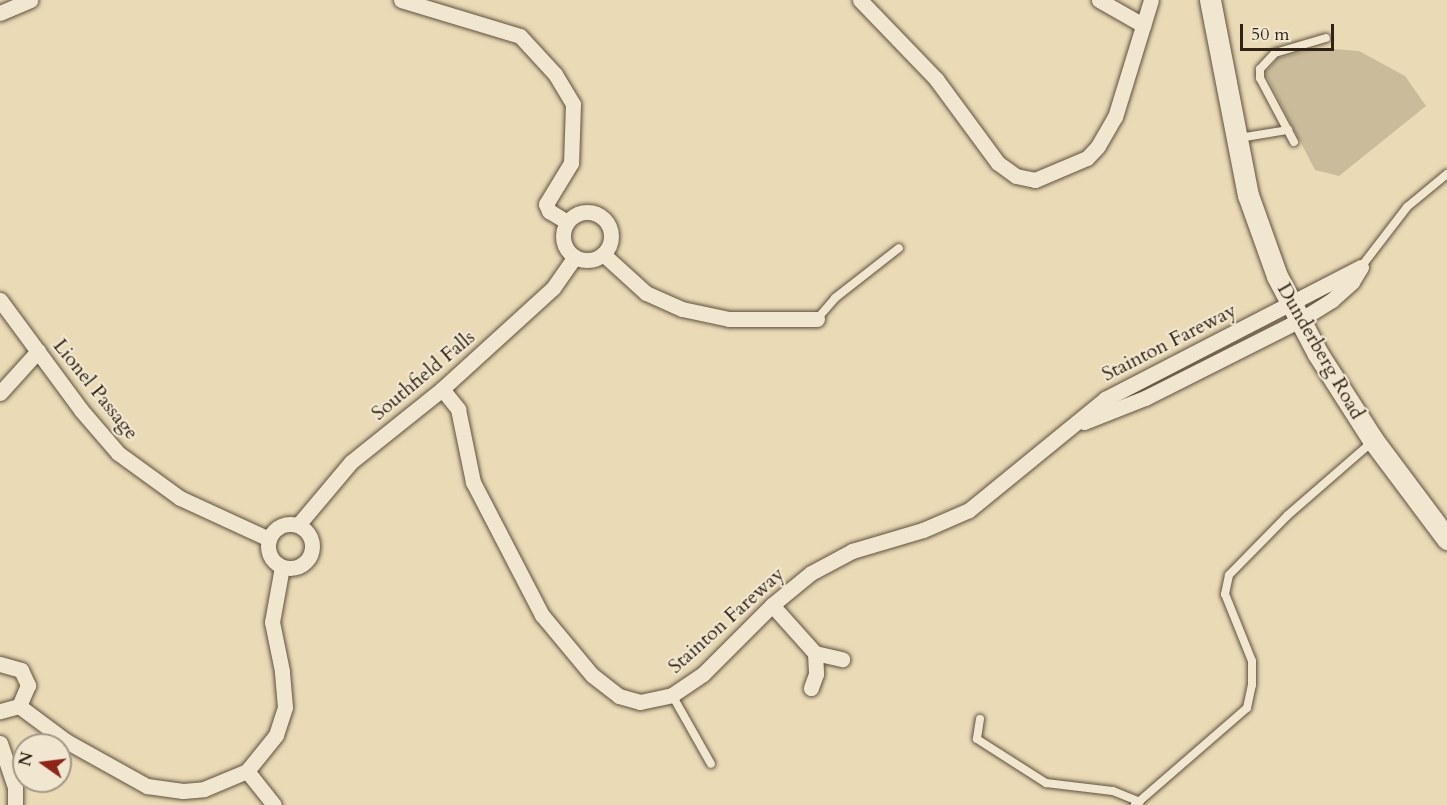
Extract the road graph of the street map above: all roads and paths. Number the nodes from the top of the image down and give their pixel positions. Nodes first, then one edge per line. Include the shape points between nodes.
1 (30, 0) edge
2 (402, 0) edge
3 (860, 0) edge
4 (1099, 0) edge
5 (1210, 0) edge
6 (1146, 2) edge
7 (0, 13) edge
8 (1143, 25) junction
9 (1326, 38) dead end
10 (1288, 130) junction
11 (1237, 139) junction
12 (1294, 142) dead end
13 (1447, 174) edge
14 (567, 222) junction
15 (899, 248) dead end
16 (603, 254) junction
17 (575, 257) junction
18 (1361, 267) joint
19 (0, 300) edge
20 (1296, 313) junction
21 (817, 319) joint
22 (1208, 345) junction
23 (38, 351) junction
24 (1216, 363) junction
25 (1136, 382) junction
26 (442, 389) junction
27 (0, 393) edge
28 (1142, 399) junction
29 (1073, 426) junction
30 (1373, 440) junction
31 (298, 525) junction
32 (268, 539) junction
33 (1447, 539) edge
34 (282, 567) junction
35 (771, 605) junction
36 (815, 653) junction
37 (842, 659) dead end
38 (0, 664) edge
39 (811, 688) dead end
40 (672, 695) junction
41 (19, 706) junction
42 (0, 711) edge
43 (980, 719) dead end
44 (0, 743) edge
45 (711, 764) dead end
46 (247, 771) junction
47 (1138, 803) edge
48 (15, 805) edge
49 (274, 805) edge

1 - 7 street
2 - 14 street via 520,36 555,74 573,104 571,163 546,204 549,211
3 - 8 street via 936,79 998,163 1016,176 1035,180 1087,158 1098,146 1115,117
4 - 8 street
5 - 11 street, Dunderberg Road
6 - 8 street
9 - 10 lane via 1275,53 1260,69 1260,78
10 - 11 lane
10 - 12 lane
11 - 20 street, Dunderberg Road via 1248,195 1267,251
13 - 18 lane via 1407,207
14 - 16 street via 583,212 602,217 611,235
14 - 17 street via 564,242
15 - 21 lane via 835,298
16 - 17 street via 589,259
16 - 21 street via 646,293 682,309 729,319
17 - 26 street, Southfield Falls via 554,288
18 - 20 street via 1339,294
19 - 23 street, Lionel Passage
20 - 22 street, Stainton Fareway
20 - 24 street, Stainton Fareway
20 - 30 street, Dunderberg Road
22 - 24 street
22 - 25 street, Stainton Fareway
23 - 27 street
23 - 32 street, Lionel Passage via 111,445 152,482 208,514
24 - 28 street, Stainton Fareway
25 - 28 street
25 - 29 street, Stainton Fareway via 1105,399
26 - 31 street, Southfield Falls via 351,462
26 - 40 street, Stainton Fareway via 458,409 473,482 542,615 592,675 619,696 640,702
28 - 29 street, Stainton Fareway
29 - 35 street, Stainton Fareway via 969,510 923,530 852,550 811,573
30 - 33 street, Dunderberg Road
30 - 47 lane via 1288,515 1229,575 1225,594 1251,661 1252,685 1247,708
31 - 32 street via 281,526
31 - 34 street via 310,537 311,554 299,567
32 - 34 street via 270,556
34 - 46 street via 272,622 285,707 276,735
35 - 36 street
35 - 40 street, Stainton Fareway via 703,674
36 - 37 street
36 - 39 street via 816,674
38 - 41 street via 15,665 26,677 28,693
40 - 45 lane
41 - 42 street
41 - 46 street via 66,741 147,786 183,791 204,789
43 - 47 lane via 977,739 1046,783 1113,791
44 - 48 street via 15,787
46 - 49 street

